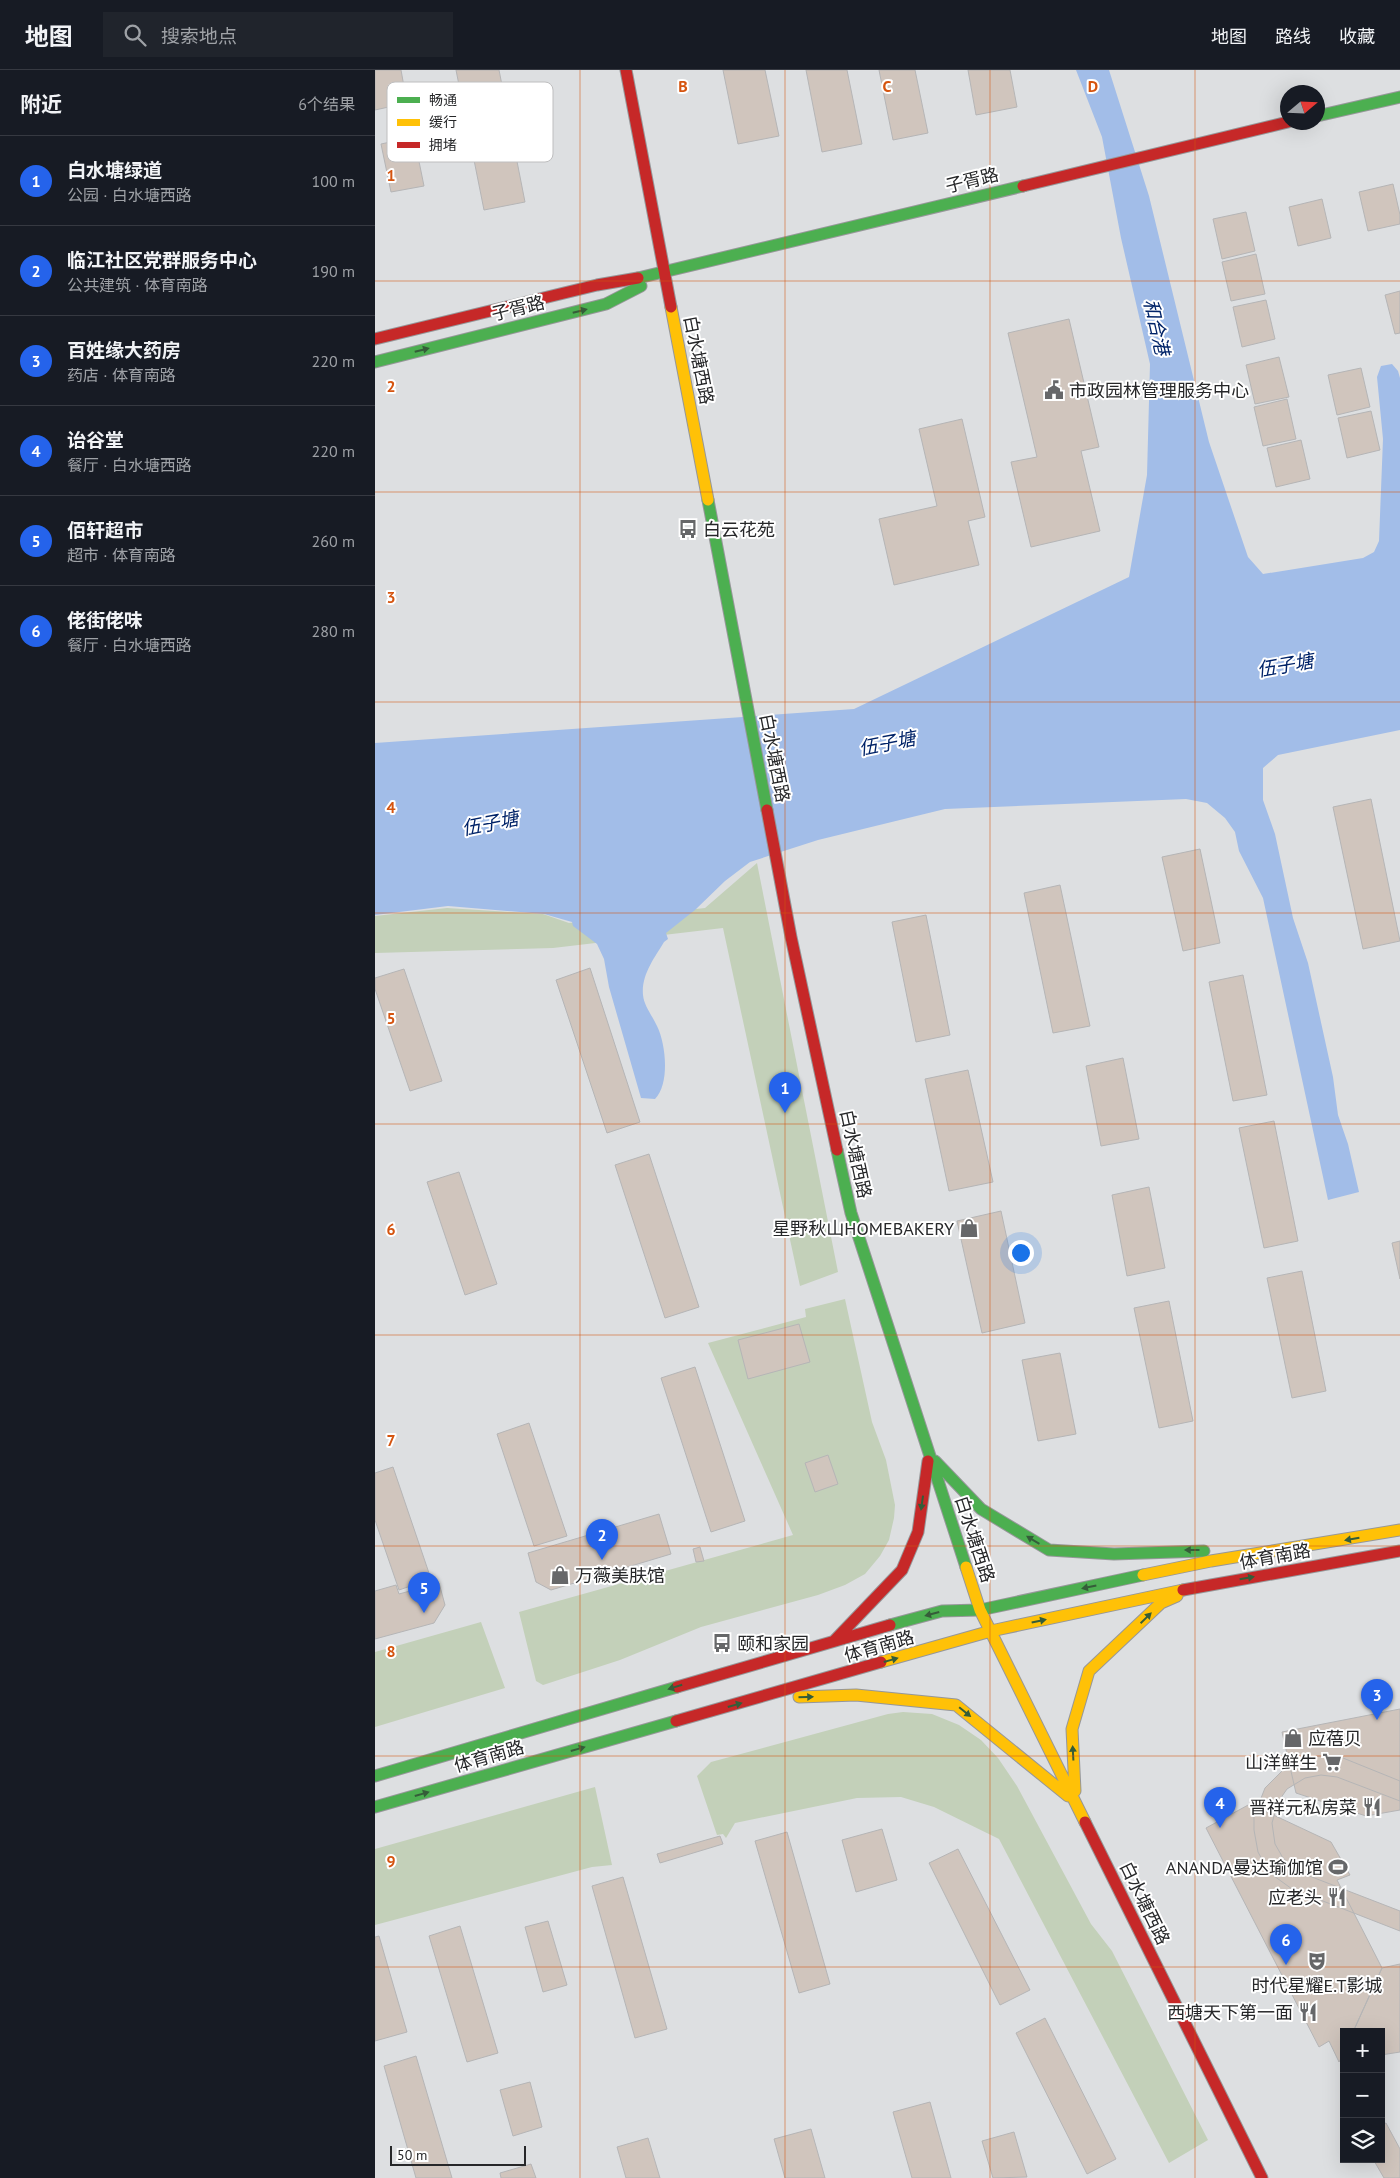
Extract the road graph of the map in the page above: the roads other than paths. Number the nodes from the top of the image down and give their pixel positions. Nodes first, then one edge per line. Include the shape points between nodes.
1 (626, 70) edge
2 (1400, 97) edge
3 (1325, 114) edge
4 (1280, 124) edge
5 (664, 273) junction
6 (375, 339) edge
7 (375, 362) edge
8 (929, 1455) junction
9 (1400, 1530) edge
10 (1400, 1551) edge
11 (1240, 1557) junction
12 (1199, 1587) junction
13 (980, 1610) junction
14 (991, 1631) junction
15 (835, 1640) junction
16 (757, 1698) junction
17 (375, 1776) edge
18 (1075, 1802) junction
19 (375, 1807) edge
20 (1263, 2178) edge

1 - 5 street, 白水塘西路
2 - 3 street
4 - 5 street, 子胥路
5 - 6 street, 子胥路 via 597,285
7 -> 5 street, 子胥路 via 606,304
5 - 8 street, 白水塘西路 via 791,937 851,1214
11 -> 8 street via 1197,1550 1114,1554 1049,1550 981,1510
8 - 13 street, 白水塘西路
8 -> 15 street via 918,1532 902,1570
9 -> 11 street, 体育南路
12 -> 10 street, 体育南路
11 -> 13 street, 体育南路
14 -> 12 street, 体育南路
18 -> 12 street via 1072,1729 1089,1671 1161,1603
13 - 14 street, 白水塘西路
13 -> 15 street, 体育南路 via 943,1611
16 -> 14 street, 体育南路
14 - 18 street, 白水塘西路
15 -> 17 street, 体育南路
16 -> 18 street via 856,1695 956,1705
19 -> 16 street, 体育南路
18 - 20 street, 白水塘西路

